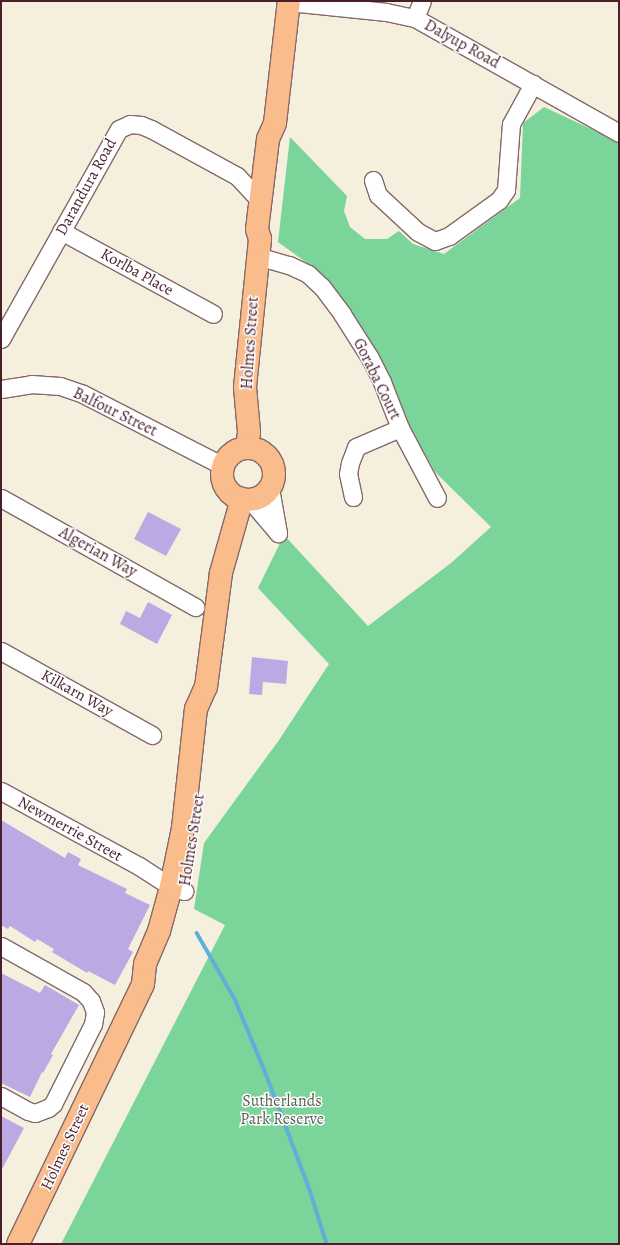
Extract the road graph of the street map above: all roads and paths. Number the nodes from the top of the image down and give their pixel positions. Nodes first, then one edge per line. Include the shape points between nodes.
1 (289, 1) edge
2 (422, 1) edge
3 (415, 18) junction
4 (533, 84) junction
5 (275, 123) junction
6 (619, 133) edge
7 (265, 167) junction
8 (236, 176) junction
9 (373, 180) dead end
10 (261, 202) junction
11 (61, 230) junction
12 (258, 247) junction
13 (213, 314) dead end
14 (1, 339) edge
15 (1, 387) edge
16 (400, 428) junction
17 (247, 447) junction
18 (223, 466) junction
19 (270, 488) junction
20 (353, 497) dead end
21 (1, 498) edge
22 (437, 498) dead end
23 (246, 500) junction
24 (195, 606) dead end
25 (1, 652) edge
26 (152, 735) dead end
27 (1, 791) edge
28 (180, 878) junction
29 (1, 946) edge
30 (1, 1096) edge
31 (18, 1244) edge

1 - 3 street, Dalyup Road via 386,12
1 - 5 main road, Holmes Street
2 - 3 street
3 - 4 street, Dalyup Road
4 - 6 street, Dalyup Road
4 - 9 street via 511,124 506,190 499,200 449,236 435,241 418,232 378,195
5 - 7 main road, Holmes Street via 268,139
5 - 12 main road, Holmes Street via 278,142 267,231
7 - 8 street
7 - 10 main road, Holmes Street
8 - 10 street, Darandura Road
8 - 11 street, Darandura Road via 151,129 130,124 119,129 113,138
10 - 12 main road, Holmes Street
11 - 13 street, Korlba Place
11 - 14 street, Darandura Road
12 - 16 street, Goraba Court via 308,274 322,287 361,341 382,382
12 - 17 main road, Holmes Street via 245,387 249,432
15 - 18 street, Balfour Street via 30,384 66,388 83,394
16 - 20 street via 356,447 348,474
16 - 22 street, Goraba Court
17 - 18 main road via 233,452
17 - 19 main road via 255,448 268,457 274,472
18 - 23 main road via 222,479 225,486 235,497
19 - 23 main road via 265,494
19 - 23 street via 278,533
21 - 24 street, Algerian Way
23 - 28 main road, Holmes Street via 221,573 206,687 196,709
25 - 26 street, Kilkarn Way
27 - 28 street, Newmerrie Street via 139,866
28 - 31 main road, Holmes Street via 145,964 143,984
29 - 30 street via 82,992 91,1001 95,1012 93,1024 53,1104 35,1113

